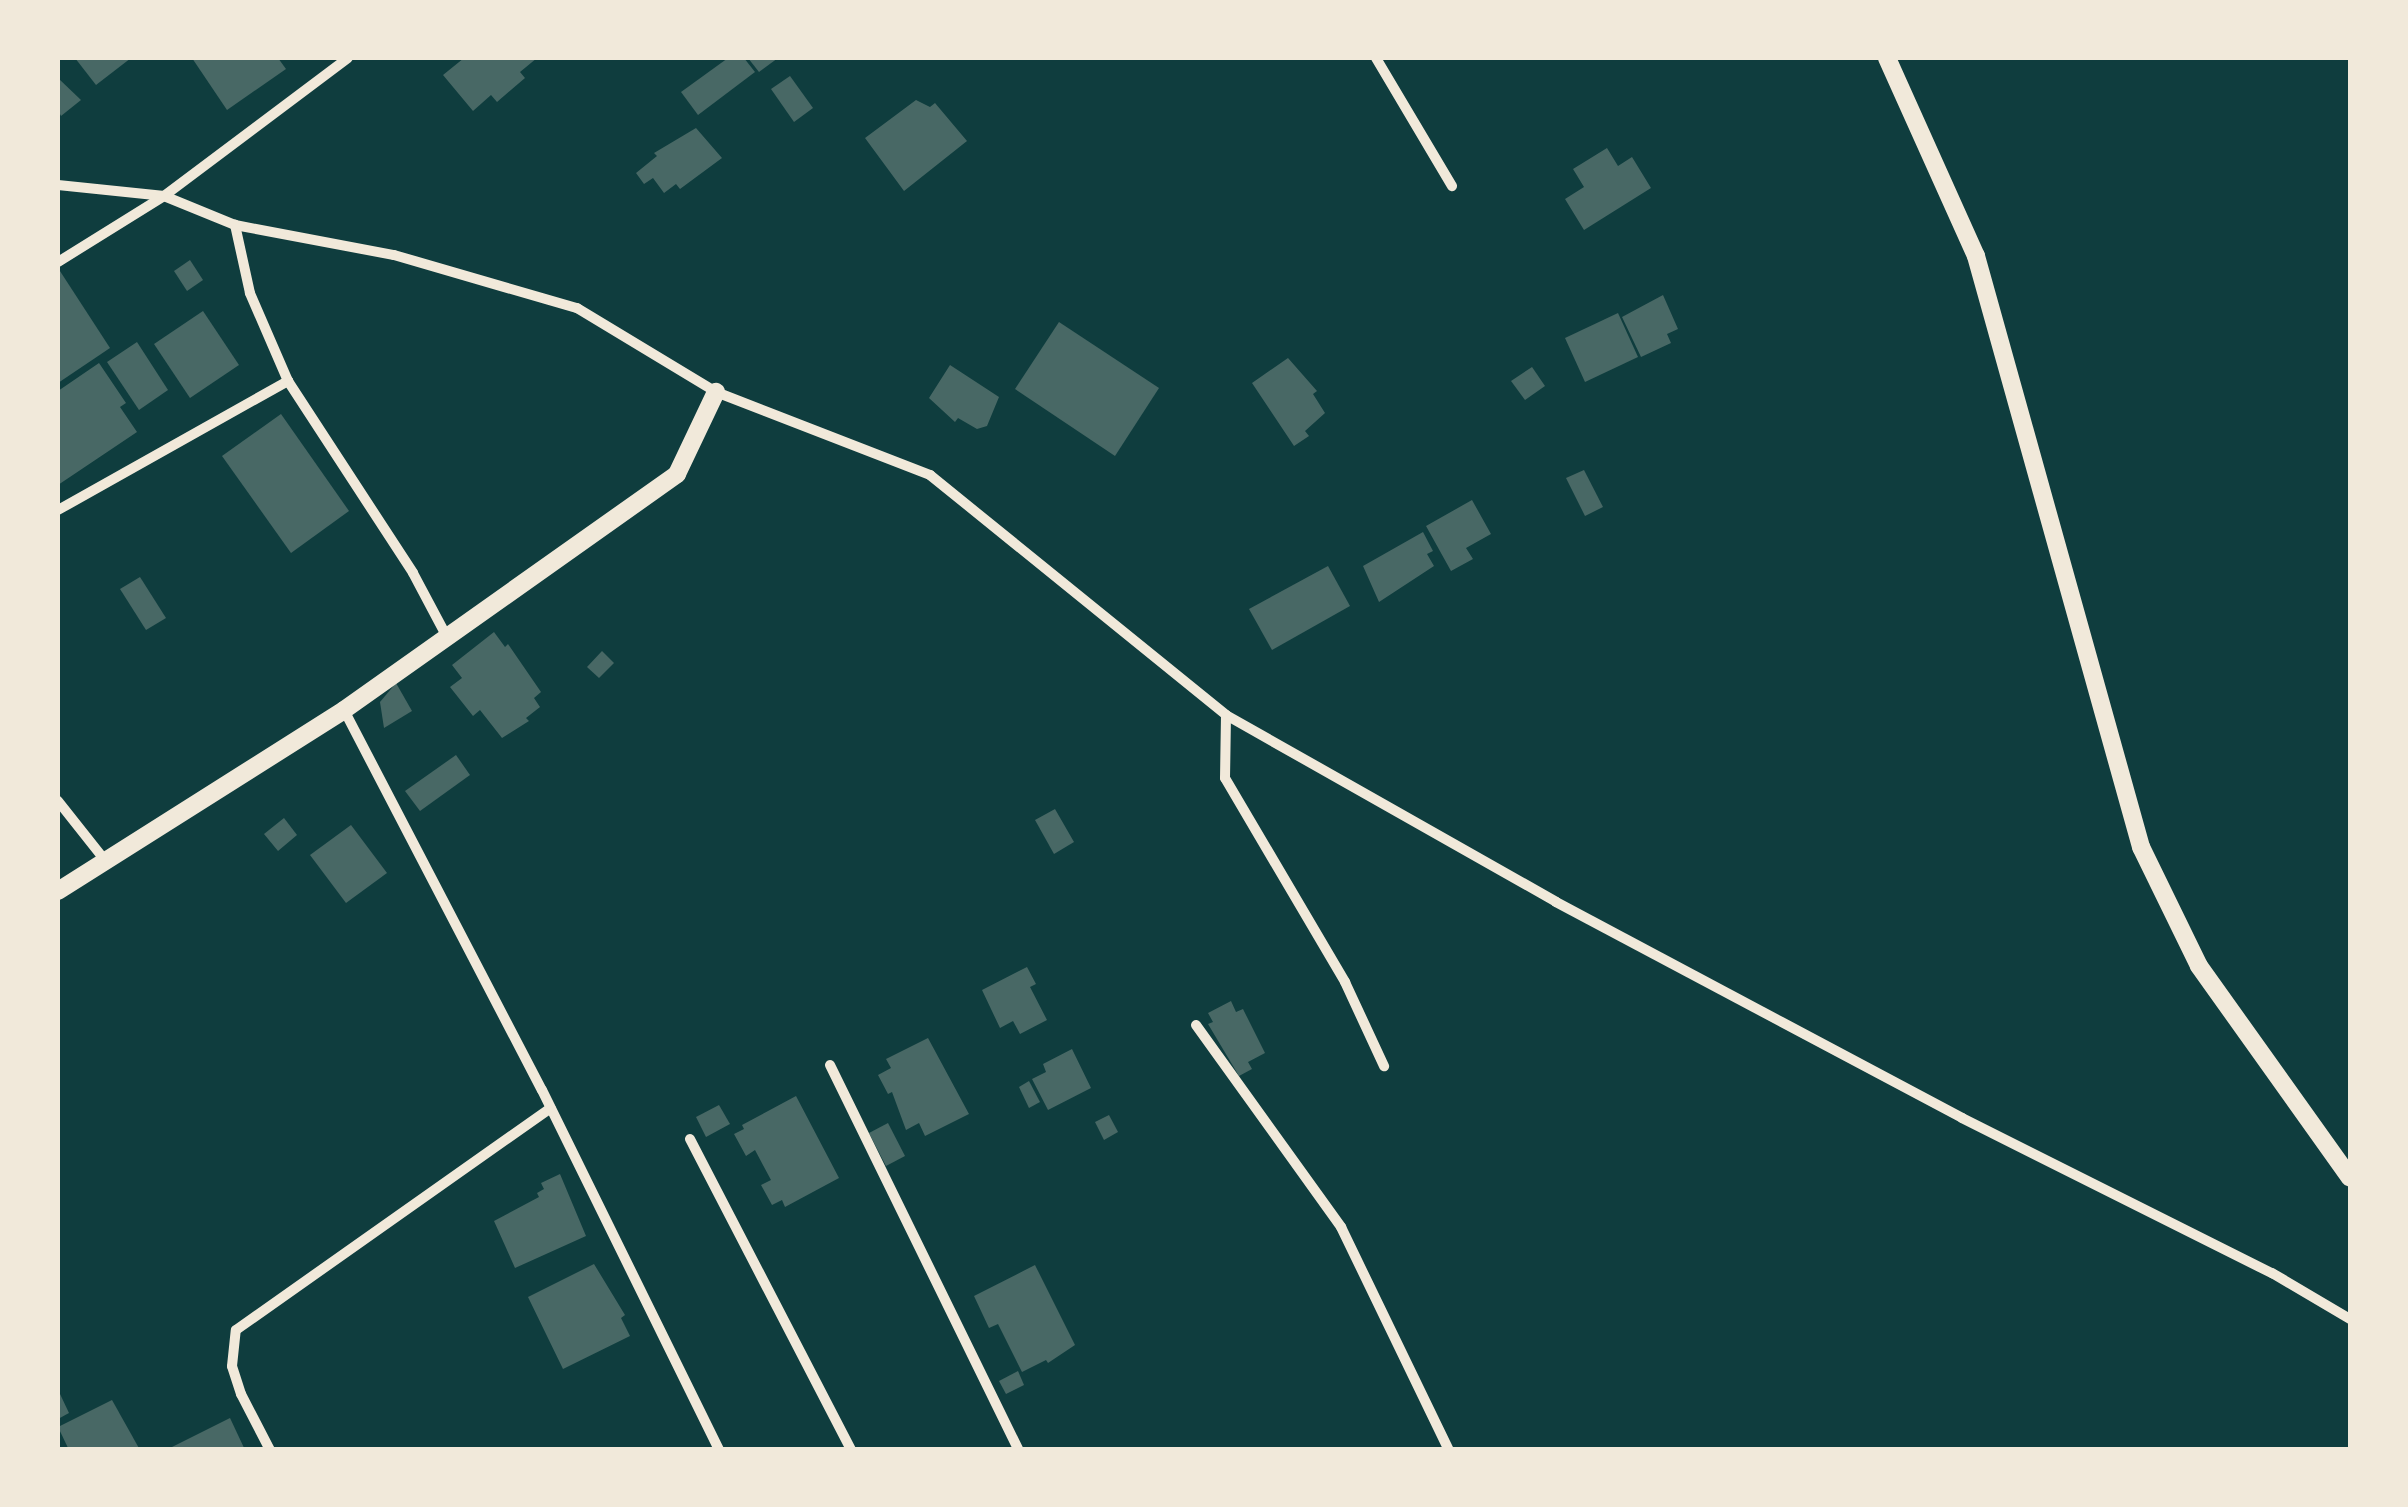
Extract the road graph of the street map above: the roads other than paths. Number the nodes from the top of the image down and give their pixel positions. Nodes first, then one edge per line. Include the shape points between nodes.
1 (348, 58) edge
2 (1376, 58) edge
3 (1887, 58) edge
4 (58, 184) edge
5 (1452, 186) dead end
6 (164, 196) junction
7 (235, 225) junction
8 (58, 262) edge
9 (288, 381) junction
10 (716, 392) junction
11 (58, 510) edge
12 (446, 635) junction
13 (344, 710) junction
14 (1226, 715) junction
15 (58, 800) edge
16 (104, 859) junction
17 (58, 891) edge
18 (1196, 1025) dead end
19 (830, 1065) dead end
20 (1384, 1066) dead end
21 (551, 1108) junction
22 (690, 1139) dead end
23 (2350, 1178) edge
24 (2350, 1319) edge
25 (270, 1450) edge
26 (718, 1450) edge
27 (851, 1450) edge
28 (1019, 1450) edge
29 (1449, 1450) edge

1 - 6 street
2 - 5 street
3 - 23 street via 1976,256 2141,847 2199,966
4 - 6 street
6 - 7 street
6 - 8 street
7 - 9 street via 250,293
7 - 10 street via 394,255 577,308
9 - 11 street
9 - 12 street
10 - 12 street via 677,474
10 - 14 street via 930,475
12 - 13 street
13 - 16 street
13 - 21 street
14 - 20 street via 1225,778 1345,982
14 - 24 street via 1556,902
15 - 16 street
16 - 17 street
18 - 29 street via 1341,1227
19 - 28 street
21 - 25 street via 236,1330 232,1366
21 - 26 street
22 - 27 street

